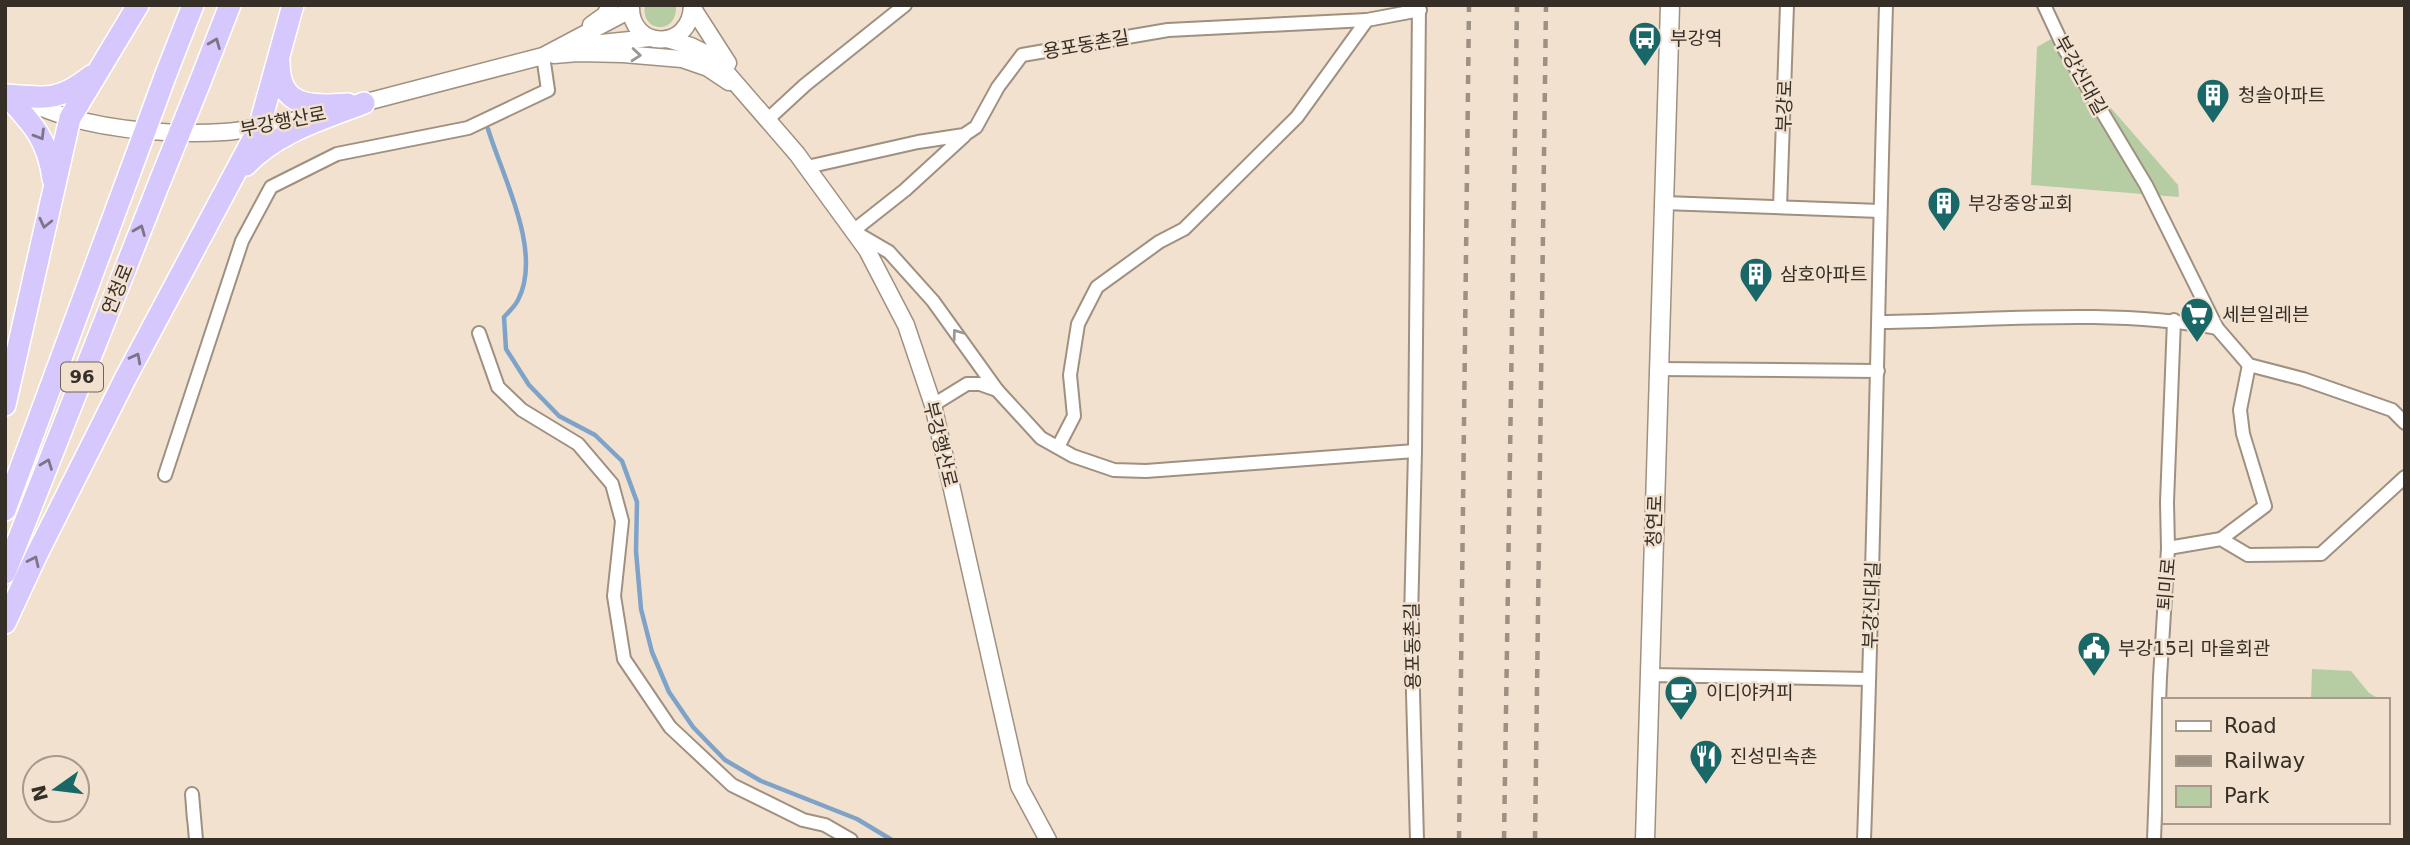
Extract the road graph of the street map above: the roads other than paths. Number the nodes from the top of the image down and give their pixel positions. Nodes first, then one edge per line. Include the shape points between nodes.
1 (138, 5) edge
2 (193, 5) edge
3 (230, 5) edge
4 (293, 5) edge
5 (610, 5) edge
6 (905, 5) edge
7 (1670, 5) edge
8 (1787, 5) edge
9 (1886, 5) edge
10 (2044, 5) edge
11 (696, 6) edge
12 (629, 7) edge
13 (1420, 8) edge
14 (1367, 20) junction
15 (650, 38) junction
16 (667, 39) junction
17 (279, 52) junction
18 (551, 52) junction
19 (101, 68) junction
20 (743, 90) junction
21 (6, 94) edge
22 (364, 103) junction
23 (70, 118) junction
24 (767, 120) junction
25 (259, 128) junction
26 (964, 135) junction
27 (807, 167) junction
28 (228, 184) junction
29 (54, 185) junction
30 (1664, 203) junction
31 (1780, 207) junction
32 (1880, 211) junction
33 (853, 231) junction
34 (2174, 320) junction
35 (1880, 323) junction
36 (2217, 328) junction
37 (479, 333) dead end
38 (2249, 365) junction
39 (1658, 369) junction
40 (1878, 371) junction
41 (997, 390) junction
42 (5, 405) edge
43 (933, 405) junction
44 (2405, 423) edge
45 (1058, 447) junction
46 (1415, 451) junction
47 (165, 475) dead end
48 (2405, 477) edge
49 (5, 510) edge
50 (2221, 539) junction
51 (2168, 548) junction
52 (5, 573) edge
53 (5, 623) edge
54 (1650, 675) junction
55 (1869, 679) junction
56 (194, 820) dead end
57 (196, 840) edge
58 (851, 840) edge
59 (1048, 840) edge
60 (1417, 840) edge
61 (1645, 840) edge
62 (1864, 840) edge
63 (2154, 840) edge

1 - 19 highway
2 - 49 highway, 연청로 / 96, bridge
52 -> 3 highway, 연청로 / 96, bridge
4 - 17 highway
5 - 18 street, 부강행산로 via 605,15
6 - 24 street
7 - 30 main road, 청연로
8 - 31 street, 부강로
9 - 32 street, 부강신대길
10 - 36 street, 부강신대길 via 2065,50 2146,185
11 - 16 street via 688,24
11 - 20 street via 728,45
12 - 15 street, 부강행산로 via 636,27
12 - 18 street, 부강행산로
13 - 14 street, 용포동촌길
13 - 46 street, 용포동촌길
14 - 26 street, 용포동촌길 via 1168,30 1022,55 975,127
14 - 45 street via 1297,117 1184,229 1097,287 1078,324 1070,374 1074,416
15 - 16 street
15 - 18 street
16 - 20 street, 부강행산로 via 713,57
17 - 22 highway via 279,78 286,92 302,104
17 - 25 highway
18 -> 20 street via 682,59 708,68
18 - 22 street, 부강행산로
18 - 47 street via 548,90 480,123 337,154 271,187 242,241
19 - 21 highway via 59,97
19 - 23 highway
20 - 24 street, 부강행산로
21 - 23 street, 부강행산로
21 -> 29 highway via 45,142
22 - 25 street, 부강행산로
22 - 28 highway via 294,131 258,152
23 - 25 street, 부강행산로 via 190,132
23 - 29 highway
24 - 27 street, 부강행산로
25 - 28 highway
26 - 27 street
26 - 33 street, 용포동촌길
27 - 33 street, 부강행산로
53 -> 28 highway via 125,379
29 -> 42 highway
30 - 31 street
30 - 39 main road, 청연로
31 - 32 street
32 - 35 street, 부강신대길
41 -> 33 street via 933,301 889,252
33 - 43 street, 부강행산로 via 906,326
34 - 35 street
34 - 36 street
34 - 51 street
35 - 40 street, 부강신대길
36 - 38 street
37 - 58 street via 498,387 522,410 578,444 612,484 622,521 614,596 624,659 670,727 732,785
38 - 44 street via 2392,410
38 - 50 street, 퇴미로 via 2240,410 2265,506
39 - 40 street
39 - 54 main road, 청연로
40 - 55 street, 부강신대길
41 - 43 street via 967,384
41 - 45 street via 1041,438
43 - 59 street, 부강행산로 via 1019,786
45 - 46 street via 1125,471
46 - 60 street, 용포동촌길 via 1411,619
48 - 50 street via 2321,554 2248,555
50 - 51 street, 퇴미로
51 - 63 street, 퇴미로
54 - 55 street
54 - 61 main road, 청연로
55 - 62 street, 부강신대길
56 - 57 street via 192,794

